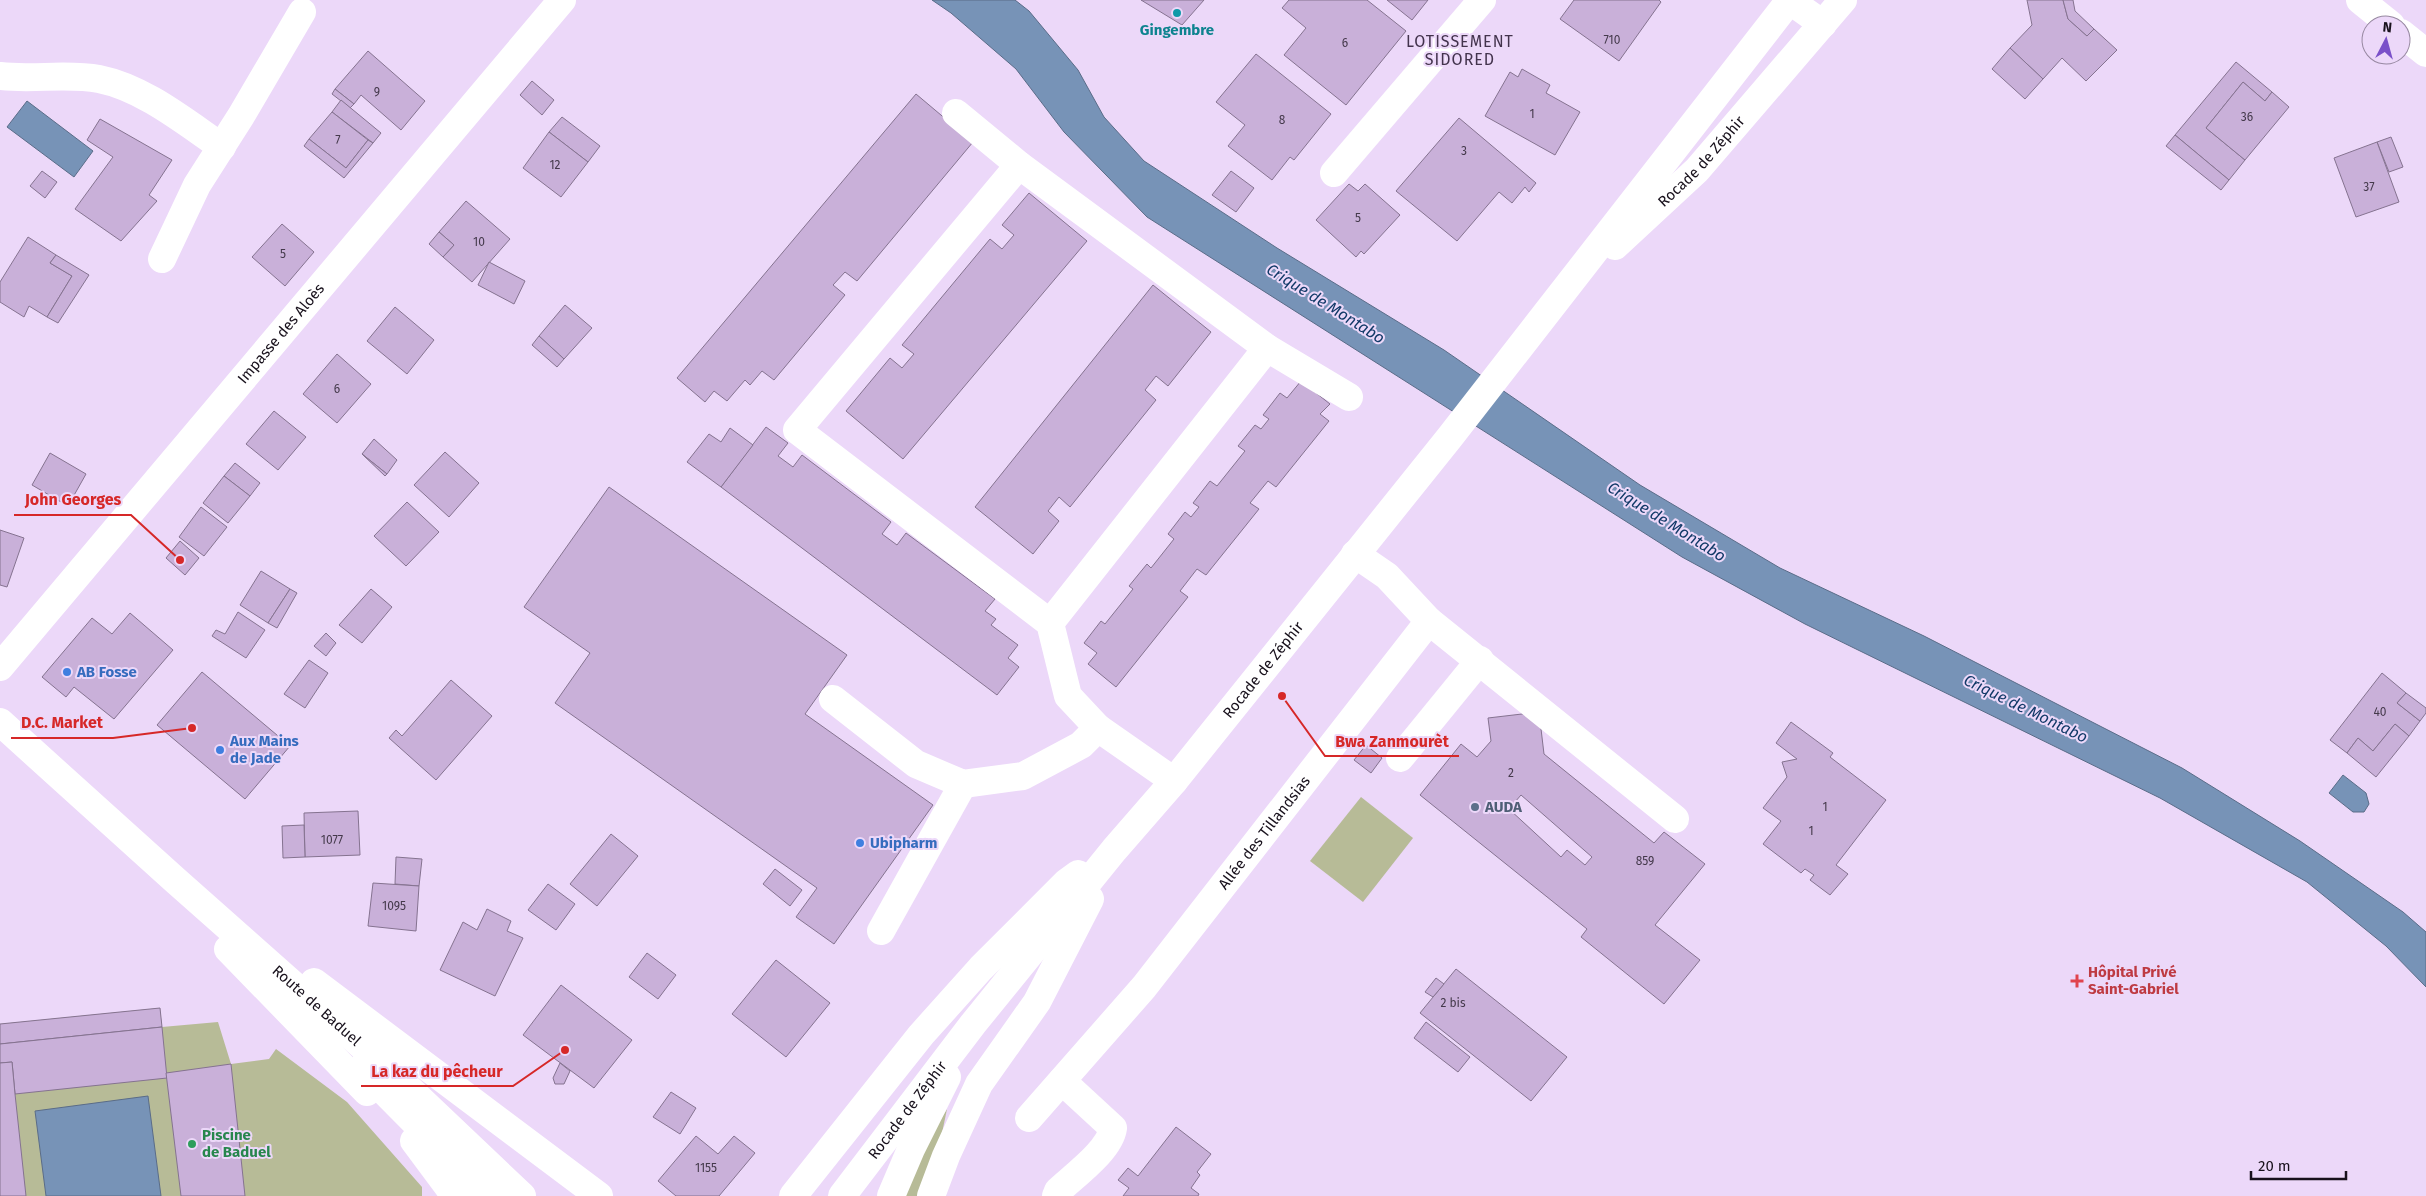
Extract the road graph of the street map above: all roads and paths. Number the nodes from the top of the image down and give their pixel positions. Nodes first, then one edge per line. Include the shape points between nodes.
1 (562, 0) edge
2 (1482, 0) edge
3 (1790, 0) edge
4 (1843, 0) edge
5 (2360, 0) edge
6 (302, 12) dead end
7 (2379, 15) edge
8 (1823, 24) junction
9 (2411, 41) edge
10 (2426, 53) edge
11 (0, 76) edge
12 (956, 113) dead end
13 (222, 146) junction
14 (1019, 165) junction
15 (1334, 173) dead end
16 (162, 260) dead end
17 (1547, 310) junction
18 (1267, 348) junction
19 (1349, 397) dead end
20 (1355, 554) junction
21 (1430, 621) junction
22 (1050, 623) junction
23 (1480, 660) junction
24 (0, 667) edge
25 (833, 699) dead end
26 (0, 722) edge
27 (1098, 728) junction
28 (1400, 758) dead end
29 (1174, 780) junction
30 (963, 784) junction
31 (1676, 818) dead end
32 (1114, 850) junction
33 (175, 880) junction
34 (881, 931) dead end
35 (973, 1024) junction
36 (1062, 1081) junction
37 (1028, 1118) dead end
38 (455, 1196) edge
39 (488, 1196) edge
40 (522, 1196) edge
41 (599, 1196) edge
42 (793, 1196) edge
43 (842, 1196) edge
44 (891, 1196) edge
45 (930, 1196) edge
46 (1056, 1196) edge

1 - 24 main road, Impasse des Aloès
2 - 15 main road
3 - 8 main road
3 - 17 main road, Rocade de Zéphir
4 - 8 main road, Rocade de Zéphir
5 - 7 main road
6 - 13 main road
8 - 17 main road, Rocade de Zéphir via 1697,170
9 - 10 main road
11 - 13 main road via 97,78 116,83
12 - 14 main road
13 - 16 main road via 197,185
14 - 18 main road
14 - 22 main road via 797,430
17 - 20 main road, Rocade de Zéphir
18 - 19 main road
18 - 22 main road
20 - 21 main road via 1387,576
20 - 29 main road, Rocade de Zéphir
21 - 23 main road
21 - 36 main road, Allée des Tillandsias via 1144,987
22 - 27 main road via 1068,696
23 - 28 main road
23 - 31 main road
25 - 30 main road via 916,764
26 - 33 main road, Route de Baduel
27 - 29 main road
27 - 30 main road via 1081,746 1023,776
29 - 32 main road, Rocade de Zéphir
30 - 34 main road
32 - 35 main road, Rocade de Zéphir
32 - 42 main road via 1066,882 981,968 915,1042
32 - 45 main road via 1038,1002 979,1084
33 - 38 main road via 231,952 413,1140
33 - 39 main road, Route de Baduel
33 - 40 main road, Route de Baduel via 386,1067
33 - 41 main road
35 - 43 main road, Rocade de Zéphir
35 - 44 main road, Rocade de Zéphir
36 - 37 main road, Allée des Tillandsias
36 - 46 main road via 1113,1128 1112,1137 1097,1155

